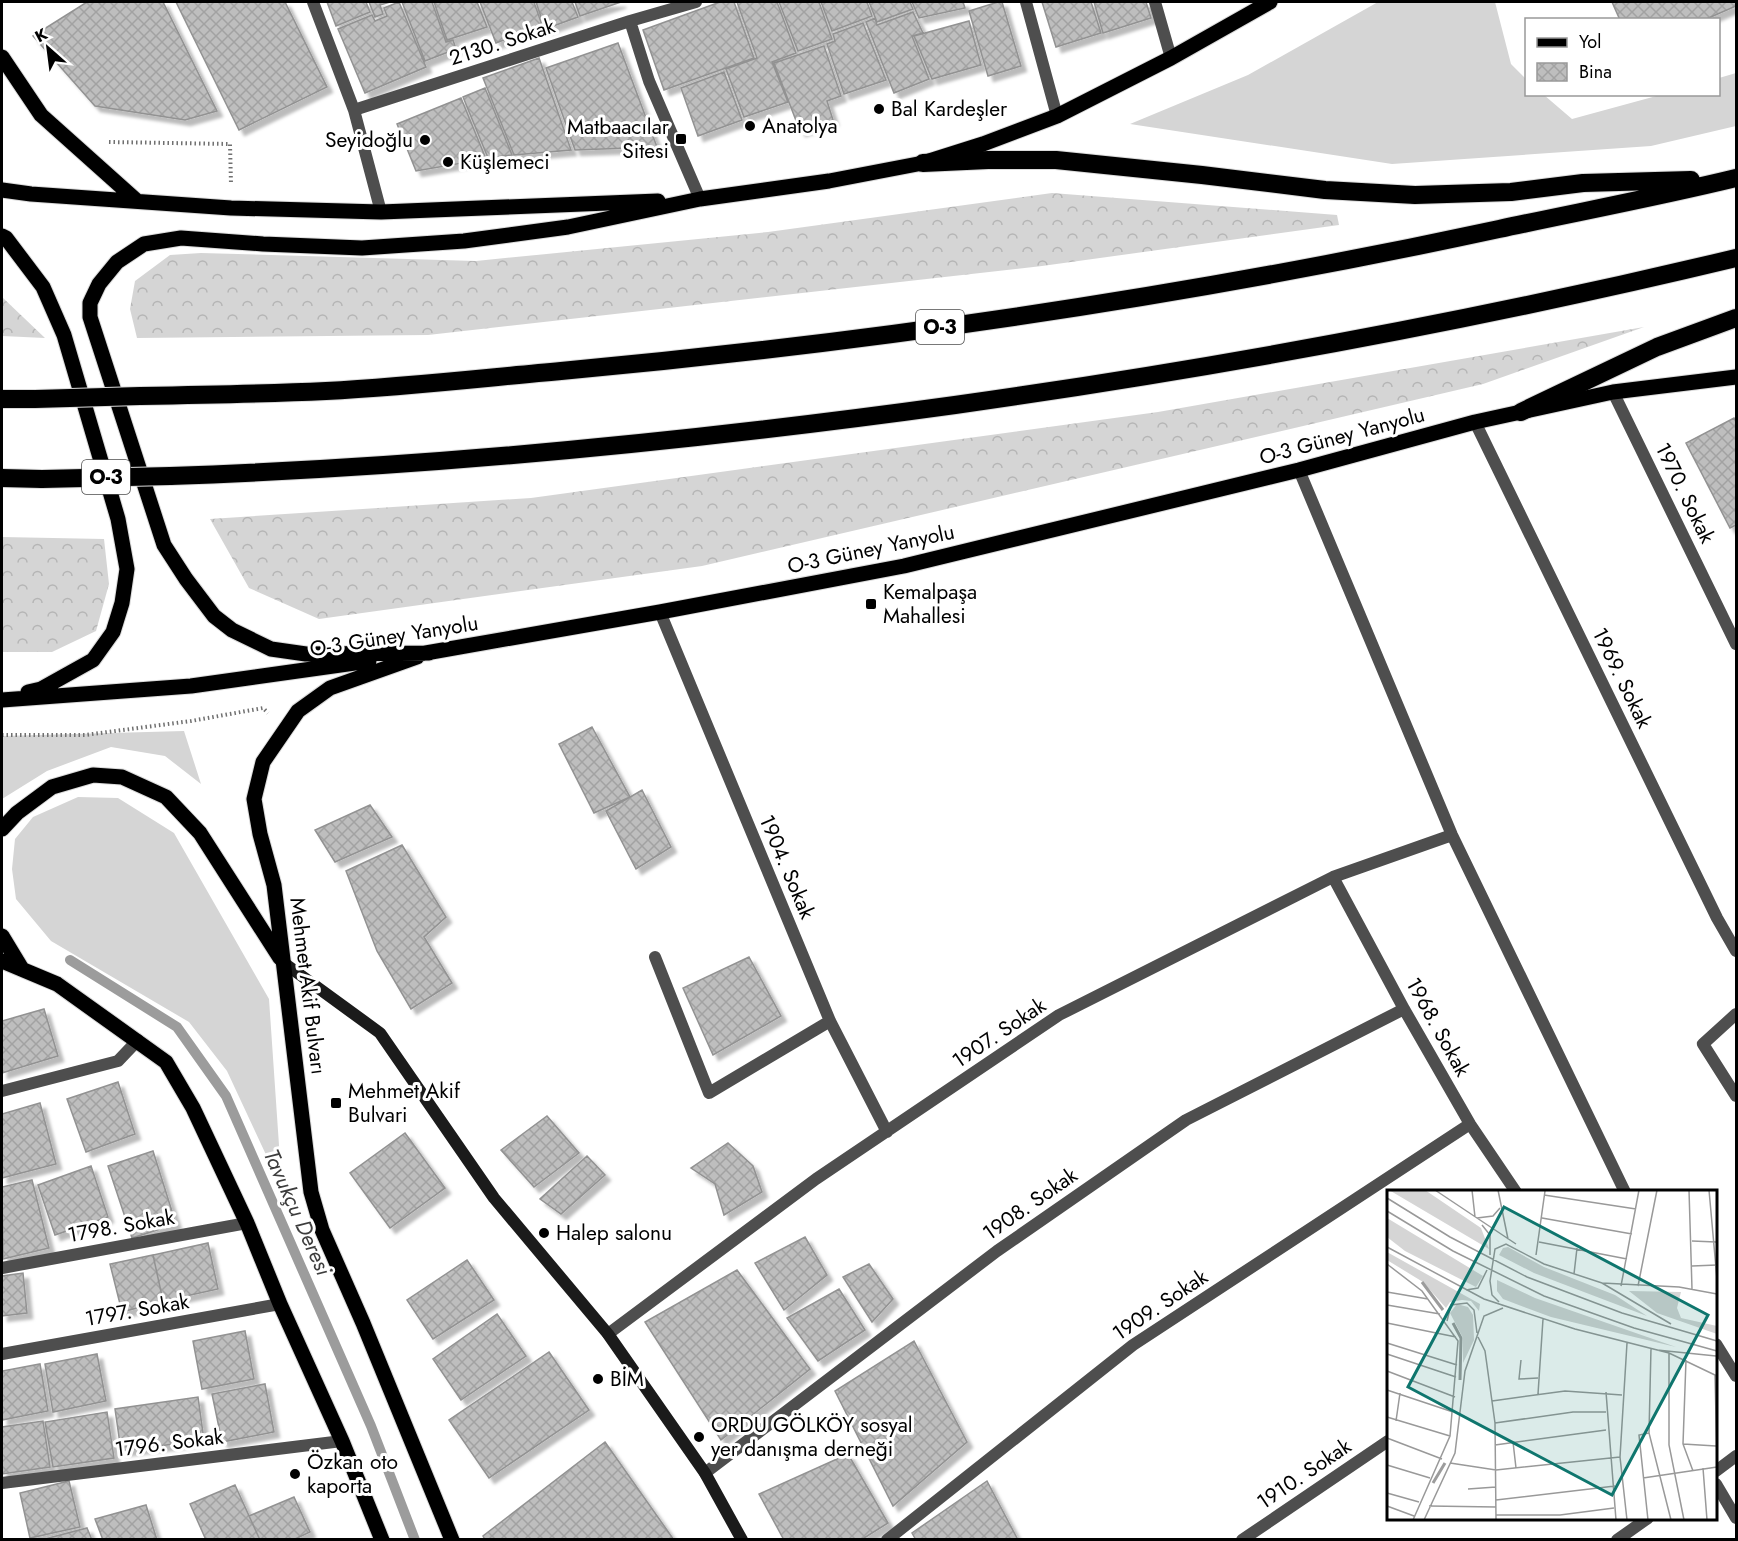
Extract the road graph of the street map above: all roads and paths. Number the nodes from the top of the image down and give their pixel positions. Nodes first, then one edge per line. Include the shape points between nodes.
1 (313, 2) edge
2 (696, 2) edge
3 (1026, 2) edge
4 (1155, 2) edge
5 (1270, 2) edge
6 (630, 21) junction
7 (2, 57) edge
8 (1171, 58) junction
9 (354, 110) junction
10 (1057, 116) junction
11 (103, 142) dead end
12 (923, 163) junction
13 (1733, 179) edge
14 (2, 190) edge
15 (700, 199) junction
16 (136, 200) junction
17 (231, 208) junction
18 (381, 212) junction
19 (2, 236) edge
20 (1737, 258) edge
21 (1737, 318) edge
22 (1737, 377) edge
23 (1613, 392) junction
24 (2, 399) edge
25 (1521, 412) junction
26 (1475, 422) junction
27 (1299, 470) junction
28 (2, 478) edge
29 (660, 612) junction
30 (1737, 645) edge
31 (429, 653) junction
32 (2, 699) edge
33 (286, 730) junction
34 (2, 735) edge
35 (2, 829) edge
36 (1452, 835) junction
37 (1333, 877) junction
38 (2, 936) edge
39 (1737, 951) edge
40 (655, 957) dead end
41 (2, 961) edge
42 (284, 963) junction
43 (22, 969) junction
44 (1404, 1009) junction
45 (1737, 1014) edge
46 (830, 1021) junction
47 (138, 1041) junction
48 (2, 1092) edge
49 (1737, 1096) edge
50 (1470, 1124) junction
51 (887, 1132) junction
52 (1515, 1190) edge
53 (1625, 1190) edge
54 (247, 1223) junction
55 (2, 1268) edge
56 (280, 1304) junction
57 (608, 1334) junction
58 (1717, 1346) edge
59 (2, 1354) edge
60 (1737, 1376) edge
61 (342, 1441) junction
62 (1387, 1442) edge
63 (1737, 1456) edge
64 (1717, 1470) edge
65 (705, 1473) junction
66 (2, 1483) edge
67 (1717, 1486) edge
68 (1737, 1518) edge
69 (1645, 1520) edge
70 (382, 1539) edge
71 (452, 1539) edge
72 (742, 1539) edge
73 (889, 1539) edge
74 (1242, 1539) edge
75 (1617, 1539) edge

1 - 9 street
2 - 6 street, 2130. Sokak
3 - 10 street
4 - 8 street
5 - 8 main road
6 - 9 street, 2130. Sokak
6 - 15 street via 649,81
7 - 16 main road via 41,115
8 - 10 main road
9 - 18 street
10 - 12 main road
11 - 17 path via 230,144
12 - 13 highway via 1056,160 1325,190 1415,195 1511,192 1583,183
12 - 15 main road
13 - 24 highway, O-3, bridge via 1271,275 894,333 697,358 399,386
14 - 16 main road
15 - 18 main road
15 - 31 main road via 568,227 464,241 362,248 181,238 144,243 117,262 99,284 90,303 90,317 164,545 214,616 232,630 271,648 306,654
16 - 17 main road
17 - 18 main road
19 - 32 main road via 43,287 64,336 118,519 127,569 123,603 113,632 93,660 41,689
20 - 28 highway, O-3, bridge via 1294,351 1108,383 742,433 582,450 292,472
21 - 25 highway via 1657,346
22 - 23 main road, O-3 Güney Yanyolu
23 - 25 main road, O-3 Güney Yanyolu
23 - 30 street, 1970. Sokak
25 - 26 main road, O-3 Güney Yanyolu
26 - 27 main road, O-3 Güney Yanyolu
26 - 39 street, 1969. Sokak via 1712,908
27 - 29 main road, O-3 Güney Yanyolu via 904,566
27 - 36 street
29 - 31 main road, O-3 Güney Yanyolu
29 - 46 street, 1904. Sokak
31 - 32 main road, O-3 Güney Yanyolu via 191,686
31 - 33 main road, Mehmet Akif Bulvarı via 330,688 298,711
33 - 34 path via 263,708 86,735
33 - 42 main road, Mehmet Akif Bulvarı via 262,762 254,799 274,885
35 - 42 main road via 16,813 52,787 93,775 122,777 166,797 200,833
36 - 37 street, 1907. Sokak
36 - 53 street
37 - 44 street, 1968. Sokak
37 - 51 street, 1907. Sokak via 1059,1015
38 - 43 main road
40 - 46 street via 709,1093
41 - 43 main road
42 - 57 street via 380,1033 494,1198
42 - 71 main road, Mehmet Akif Bulvarı via 311,1192 322,1230
43 - 47 main road via 57,984
44 - 50 street, 1968. Sokak
44 - 65 street, 1908. Sokak via 1186,1120 997,1251
45 - 49 street via 1702,1044
46 - 51 street, 1904. Sokak
47 - 48 street via 118,1061
47 - 54 main road via 166,1062 193,1108
50 - 52 street, 1968. Sokak
50 - 73 street, 1909. Sokak via 1134,1345
51 - 57 street, 1907. Sokak via 816,1179
54 - 55 street, 1798. Sokak
54 - 56 main road
56 - 59 street, 1797. Sokak
56 - 61 main road
57 - 65 street
58 - 60 street
61 - 66 street, 1796. Sokak
61 - 70 main road
62 - 74 street, 1910. Sokak
63 - 64 street
65 - 72 street
67 - 68 street
69 - 75 street

